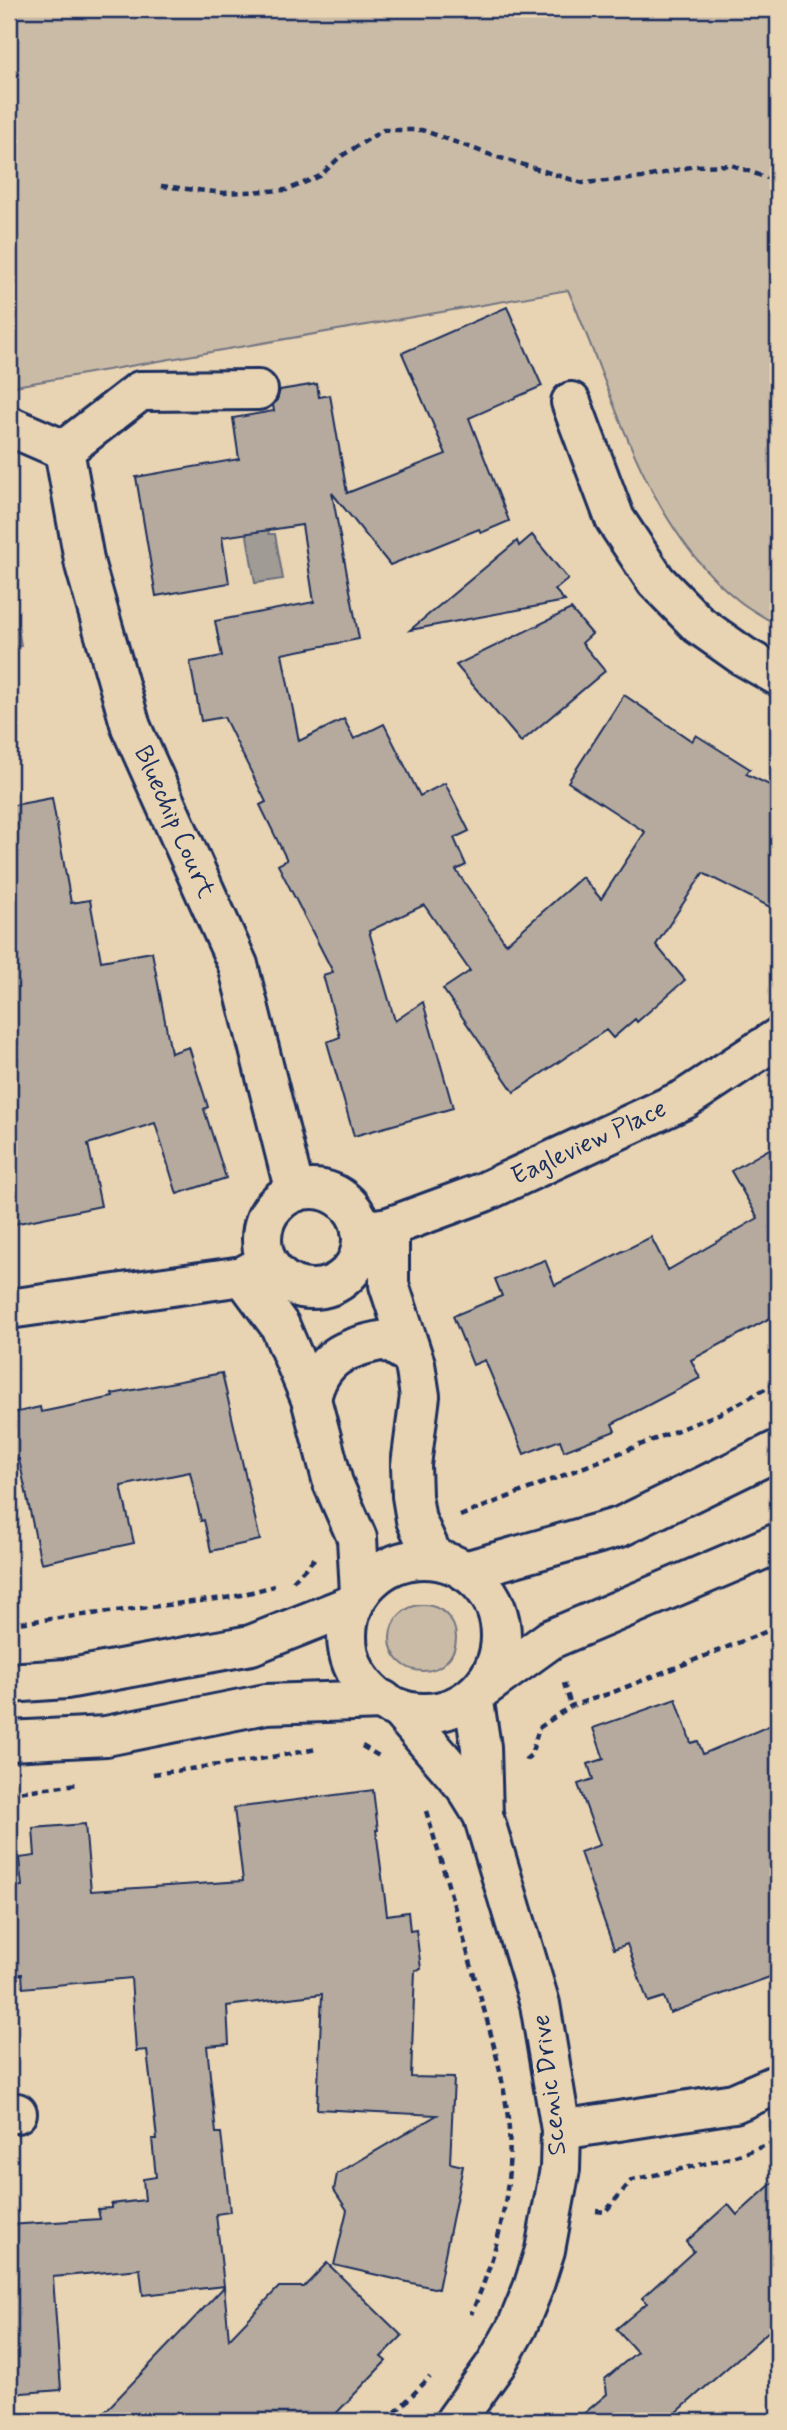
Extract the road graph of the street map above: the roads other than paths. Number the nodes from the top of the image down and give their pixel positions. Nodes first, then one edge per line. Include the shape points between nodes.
1 (258, 390) dead end
2 (571, 402) dead end
3 (9, 426) edge
4 (64, 450) junction
5 (778, 676) edge
6 (778, 1038) edge
7 (295, 1192) junction
8 (375, 1229) junction
9 (255, 1269) junction
10 (9, 1309) edge
11 (415, 1364) junction
12 (311, 1399) junction
13 (778, 1450) edge
14 (778, 1543) edge
15 (450, 1565) junction
16 (356, 1599) junction
17 (9, 1683) edge
18 (476, 1694) junction
19 (390, 1704) junction
20 (9, 1741) edge
21 (483, 1815) junction
22 (778, 2084) edge
23 (561, 2130) junction
24 (455, 2421) edge

1 - 4 street via 140,391
2 - 5 street via 615,519 656,581 699,625
3 - 4 street
4 - 7 street, Bluechip Court via 85,565 131,727 238,965
6 - 8 street, Eagleview Place via 685,1099 484,1192
7 - 8 street via 330,1192
7 - 9 street via 269,1213
8 - 9 street via 355,1265 328,1287 293,1286
8 - 11 street
9 - 10 street
9 - 12 street
11 - 12 street via 410,1354 386,1340 357,1345 331,1360 315,1381
11 - 15 street via 420,1396 411,1465 416,1520
12 - 16 street via 333,1483 357,1538
13 - 15 street via 620,1527
14 - 18 street via 551,1639
15 - 16 street via 413,1559 392,1565 374,1577
15 - 18 street via 483,1585 501,1628 500,1651 492,1673
16 - 17 street via 251,1645 66,1679
16 - 19 street via 348,1625 354,1668 366,1686
18 - 19 street via 437,1712 417,1713
18 - 21 street, Scenic Drive
19 - 20 street via 266,1704 106,1736
19 - 21 street, Scenic Drive via 465,1786
21 - 23 street, Scenic Drive via 540,2004
22 - 23 street via 734,2103
23 - 24 street, Scenic Drive via 560,2169 545,2250 517,2327

